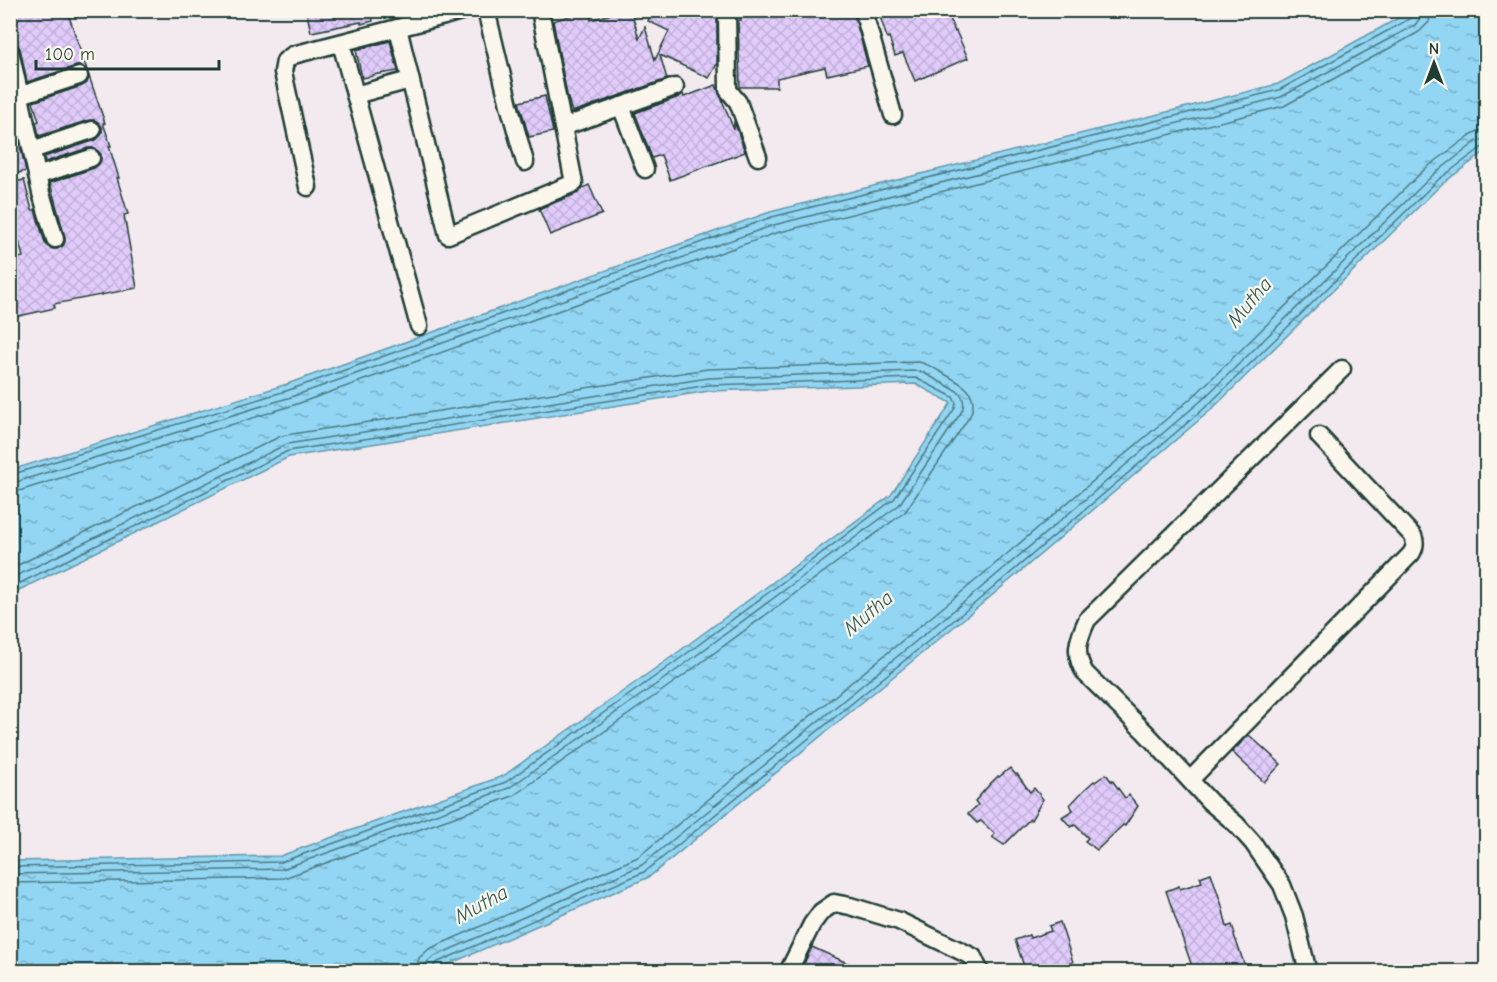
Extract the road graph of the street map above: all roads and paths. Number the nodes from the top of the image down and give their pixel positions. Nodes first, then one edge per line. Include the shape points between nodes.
1 (465, 10) edge
2 (486, 10) edge
3 (540, 10) edge
4 (863, 10) edge
5 (729, 11) edge
6 (444, 13) edge
7 (398, 28) junction
8 (341, 43) junction
9 (10, 51) edge
10 (79, 76) dead end
11 (410, 80) junction
12 (675, 87) dead end
13 (21, 95) junction
14 (355, 95) junction
15 (621, 106) junction
16 (893, 115) dead end
17 (563, 127) junction
18 (92, 130) dead end
19 (32, 150) junction
20 (758, 157) dead end
21 (91, 158) dead end
22 (525, 162) dead end
23 (645, 168) dead end
24 (37, 176) junction
25 (308, 187) dead end
26 (55, 239) dead end
27 (419, 326) dead end
28 (1342, 369) dead end
29 (1319, 436) dead end
30 (1190, 780) junction
31 (788, 972) edge
32 (980, 972) edge
33 (1308, 972) edge

1 - 6 street
2 - 22 street
3 - 17 street
4 - 16 street
5 - 20 street via 728,90 738,102
6 - 7 street
7 - 8 street
7 - 11 street
8 - 14 street
8 - 25 street via 285,61 283,72
9 - 13 street
10 - 13 street
11 - 14 street
11 - 17 street via 448,235 574,183
12 - 15 street
13 - 19 street
14 - 27 street
15 - 17 street
15 - 23 street
18 - 19 street
19 - 24 street
21 - 24 street
24 - 26 street
28 - 30 street via 1088,620 1080,636 1077,651 1085,674
29 - 30 street via 1413,536 1414,550
30 - 33 street via 1253,843 1282,885
31 - 32 street via 812,924 834,903 899,921 973,957

